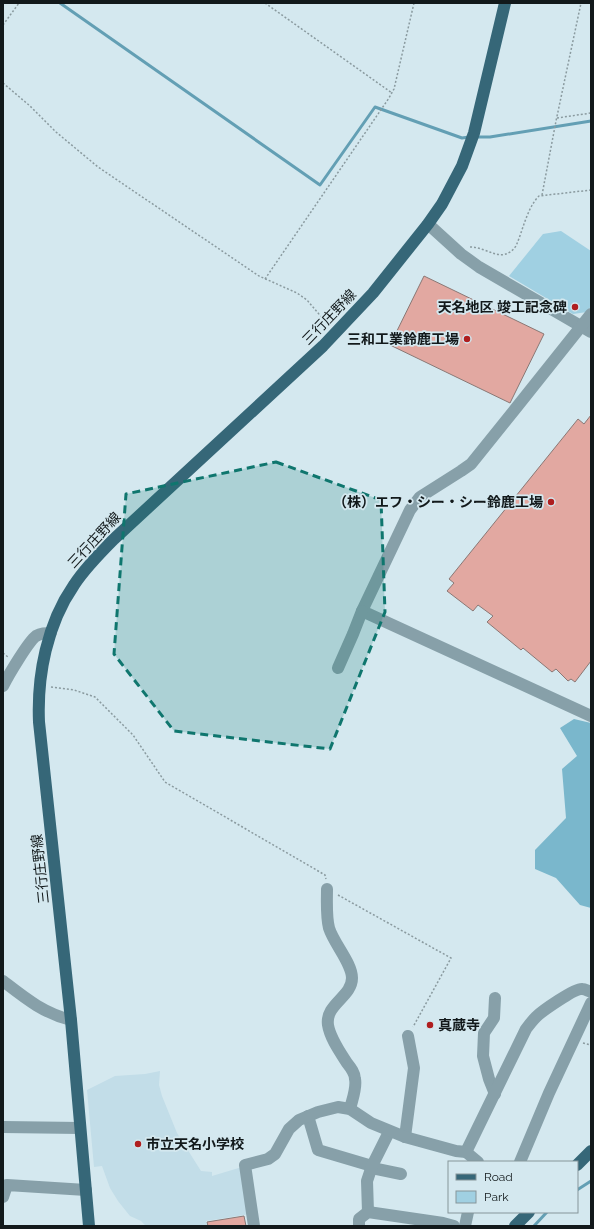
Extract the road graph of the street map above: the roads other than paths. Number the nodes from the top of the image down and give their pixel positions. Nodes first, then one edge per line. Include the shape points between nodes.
1 (505, 3) edge
2 (428, 224) junction
3 (591, 314) edge
4 (586, 330) edge
5 (362, 611) junction
6 (51, 633) junction
7 (338, 668) dead end
8 (3, 686) edge
9 (591, 716) edge
10 (327, 888) road end
11 (3, 981) edge
12 (591, 992) edge
13 (495, 998) dead end
14 (591, 1003) edge
15 (71, 1020) junction
16 (408, 1036) road end
17 (495, 1094) junction
18 (350, 1109) junction
19 (308, 1116) junction
20 (3, 1127) edge
21 (80, 1128) junction
22 (389, 1132) junction
23 (405, 1137) junction
24 (591, 1151) edge
25 (466, 1152) junction
26 (477, 1161) edge
27 (520, 1161) edge
28 (578, 1164) edge
29 (372, 1167) junction
30 (401, 1174) dead end
31 (86, 1190) junction
32 (3, 1197) edge
33 (368, 1212) junction
34 (468, 1213) edge
35 (528, 1213) edge
36 (89, 1226) edge
37 (254, 1226) edge
38 (359, 1226) edge
39 (454, 1226) edge
40 (465, 1226) edge
41 (514, 1226) edge

1 - 2 main road, 三行庄野線 via 470,146 454,185
2 - 4 street via 478,267
2 - 6 main road, 三行庄野線 via 373,293 317,352 91,563 73,585
3 - 4 street
4 - 5 street via 471,464 420,496 410,510
5 - 7 street
5 - 9 street
6 - 8 street via 42,633 34,637
6 - 15 main road, 三行庄野線 via 42,669 39,722
10 - 18 street via 329,928 352,976 349,989 332,1008 327,1023 331,1036 354,1074 355,1085
11 - 15 street via 35,1006
12 - 17 street via 575,990 544,1009 536,1017 526,1029
13 - 17 street via 494,1018 484,1033 483,1056
14 - 27 street
15 - 21 main road, 三行庄野線
16 - 23 street via 414,1068
17 - 25 street
18 - 19 street via 331,1108
18 - 22 street
19 - 29 street via 318,1150
19 - 37 street via 289,1129 275,1154 268,1159 245,1165
20 - 21 street
21 - 31 main road, 三行庄野線
22 - 23 street
22 - 29 street
23 - 25 street
24 - 28 main road
25 - 26 street
29 - 30 street
29 - 33 street via 368,1181
31 - 32 street via 7,1185
31 - 36 main road, 三行庄野線
33 - 38 street via 359,1219
33 - 39 street via 442,1222
34 - 40 street
35 - 41 main road

